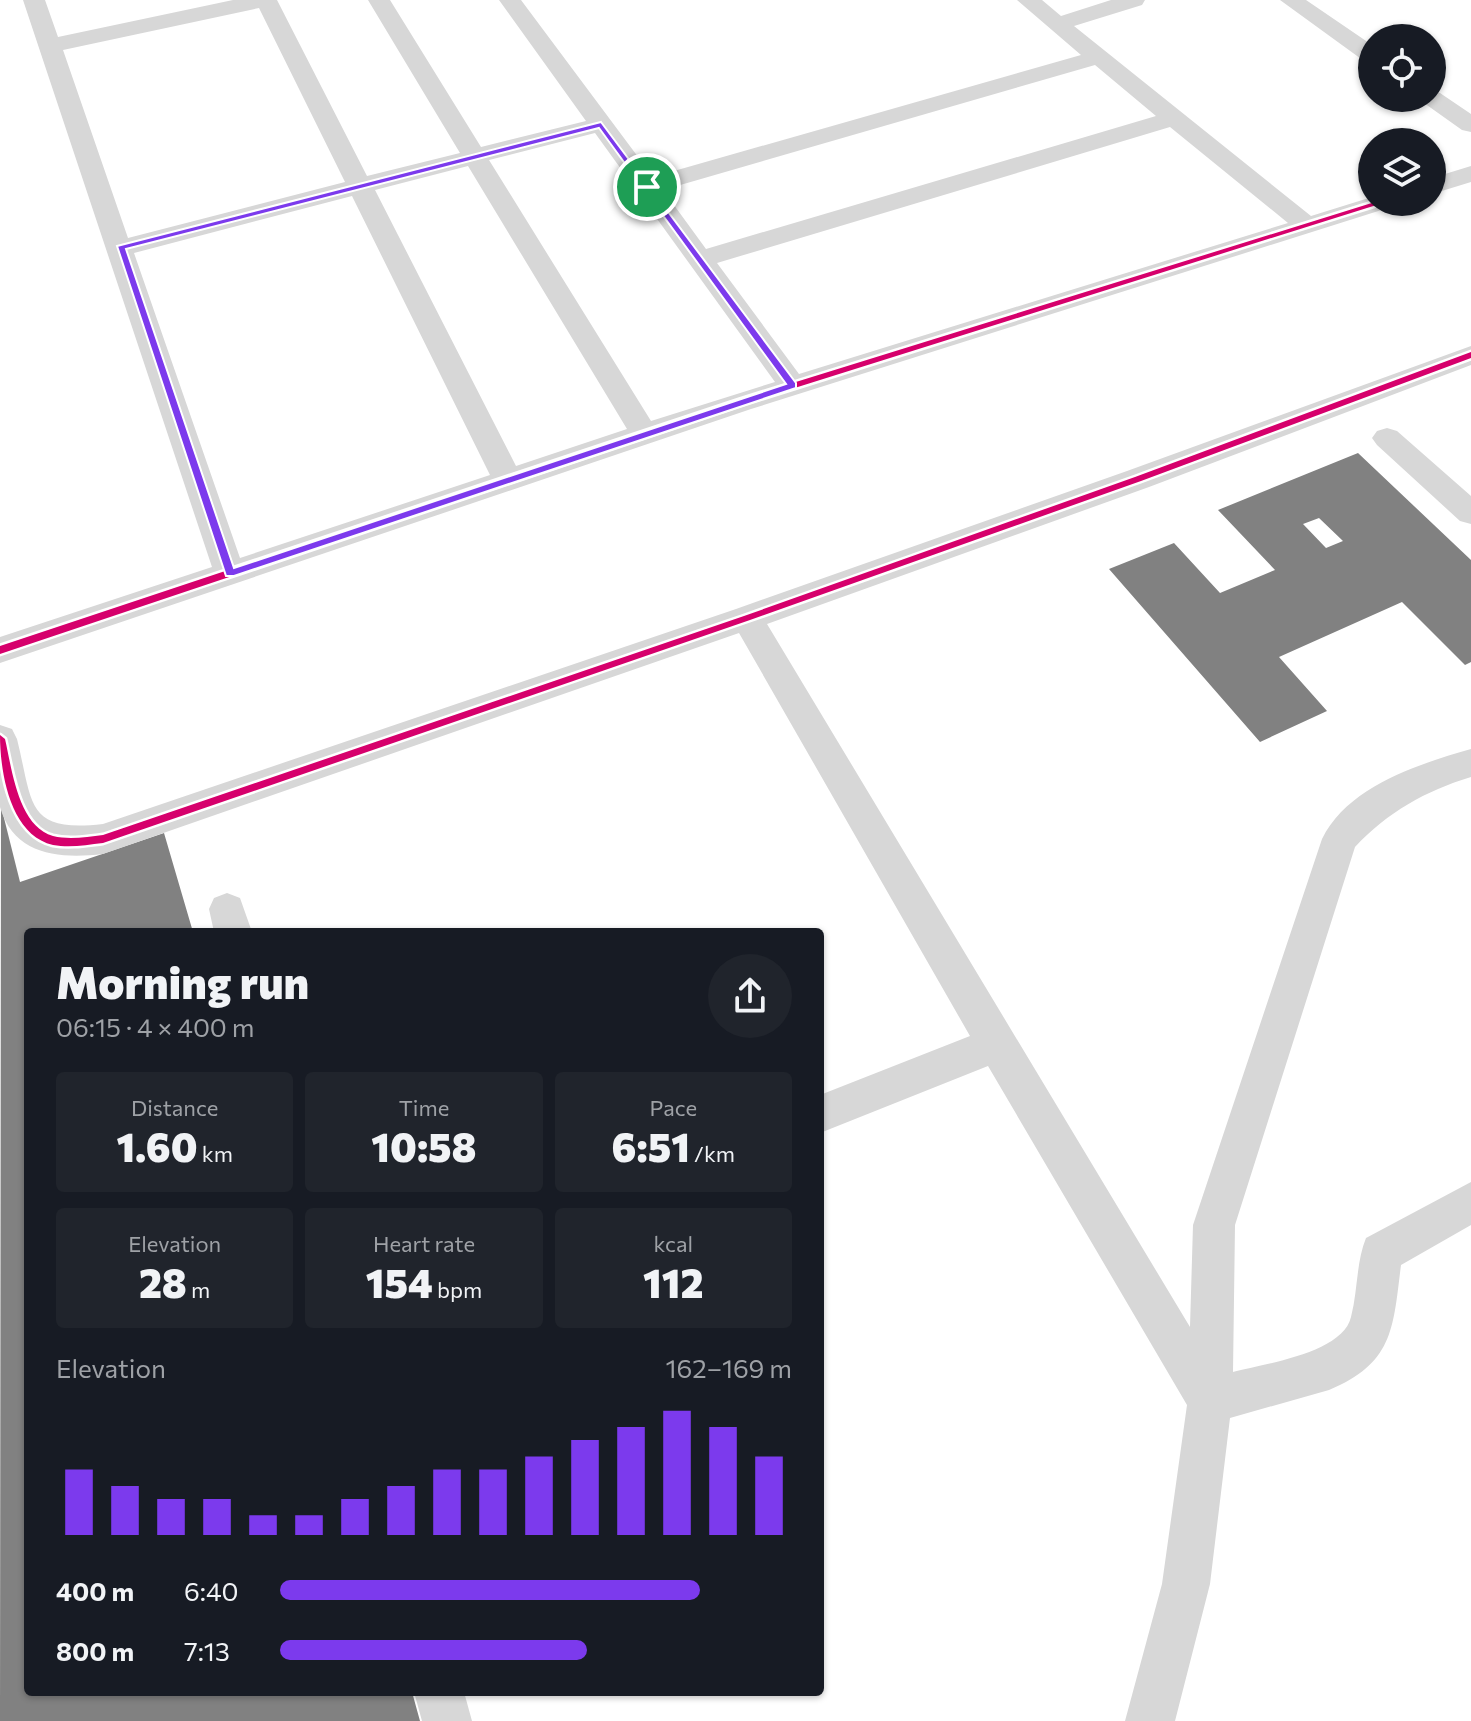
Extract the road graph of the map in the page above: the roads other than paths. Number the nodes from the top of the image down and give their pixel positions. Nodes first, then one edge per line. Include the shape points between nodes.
1 (34, 0) edge
2 (265, 0) edge
3 (379, 0) edge
4 (510, 0) edge
5 (1028, 0) edge
6 (1134, 0) edge
7 (1291, 0) edge
8 (1058, 24) junction
9 (48, 46) junction
10 (1358, 46) edge
11 (1098, 57) junction
12 (1446, 108) edge
13 (1174, 118) junction
14 (601, 124) junction
15 (1471, 125) edge
16 (474, 156) junction
17 (1471, 174) edge
18 (1446, 182) edge
19 (359, 186) junction
20 (647, 187) junction
21 (1358, 209) edge
22 (1307, 225) junction
23 (120, 248) junction
24 (700, 259) junction
25 (1471, 355) edge
26 (793, 386) junction
27 (645, 435) junction
28 (1387, 438) dead end
29 (509, 482) junction
30 (1471, 513) edge
31 (230, 573) junction
32 (747, 618) junction
33 (0, 650) edge
34 (0, 739) edge
35 (1471, 763) edge
36 (996, 1044) junction
37 (824, 1112) edge
38 (1471, 1202) edge
39 (1210, 1401) junction
40 (440, 1696) edge
41 (447, 1721) edge
42 (1150, 1721) edge

1 - 9 street
2 - 9 street
2 - 19 street
3 - 16 street
4 - 14 street
5 - 8 street
6 - 8 street
7 - 10 street
8 - 11 street
9 - 23 street
11 - 13 street
11 - 20 street
12 - 15 street
13 - 22 street
13 - 24 street
14 - 16 street
14 - 20 street
16 - 19 street
16 - 27 street
17 - 18 street
19 - 23 street
19 - 29 street
20 - 24 street
21 - 22 street
22 - 26 street
23 - 31 street
24 - 26 street
25 - 32 street
26 - 27 street
27 - 29 street
28 - 30 street
29 - 31 street
31 - 33 street
32 - 34 street via 142,828 73,845 49,842 31,830 19,811
32 - 36 street
35 - 39 street via 1409,784 1366,810 1340,839 1214,1225
36 - 37 street
36 - 39 street
38 - 39 street via 1381,1253 1372,1324 1360,1347 1329,1368
39 - 42 street via 1186,1584
40 - 41 street

